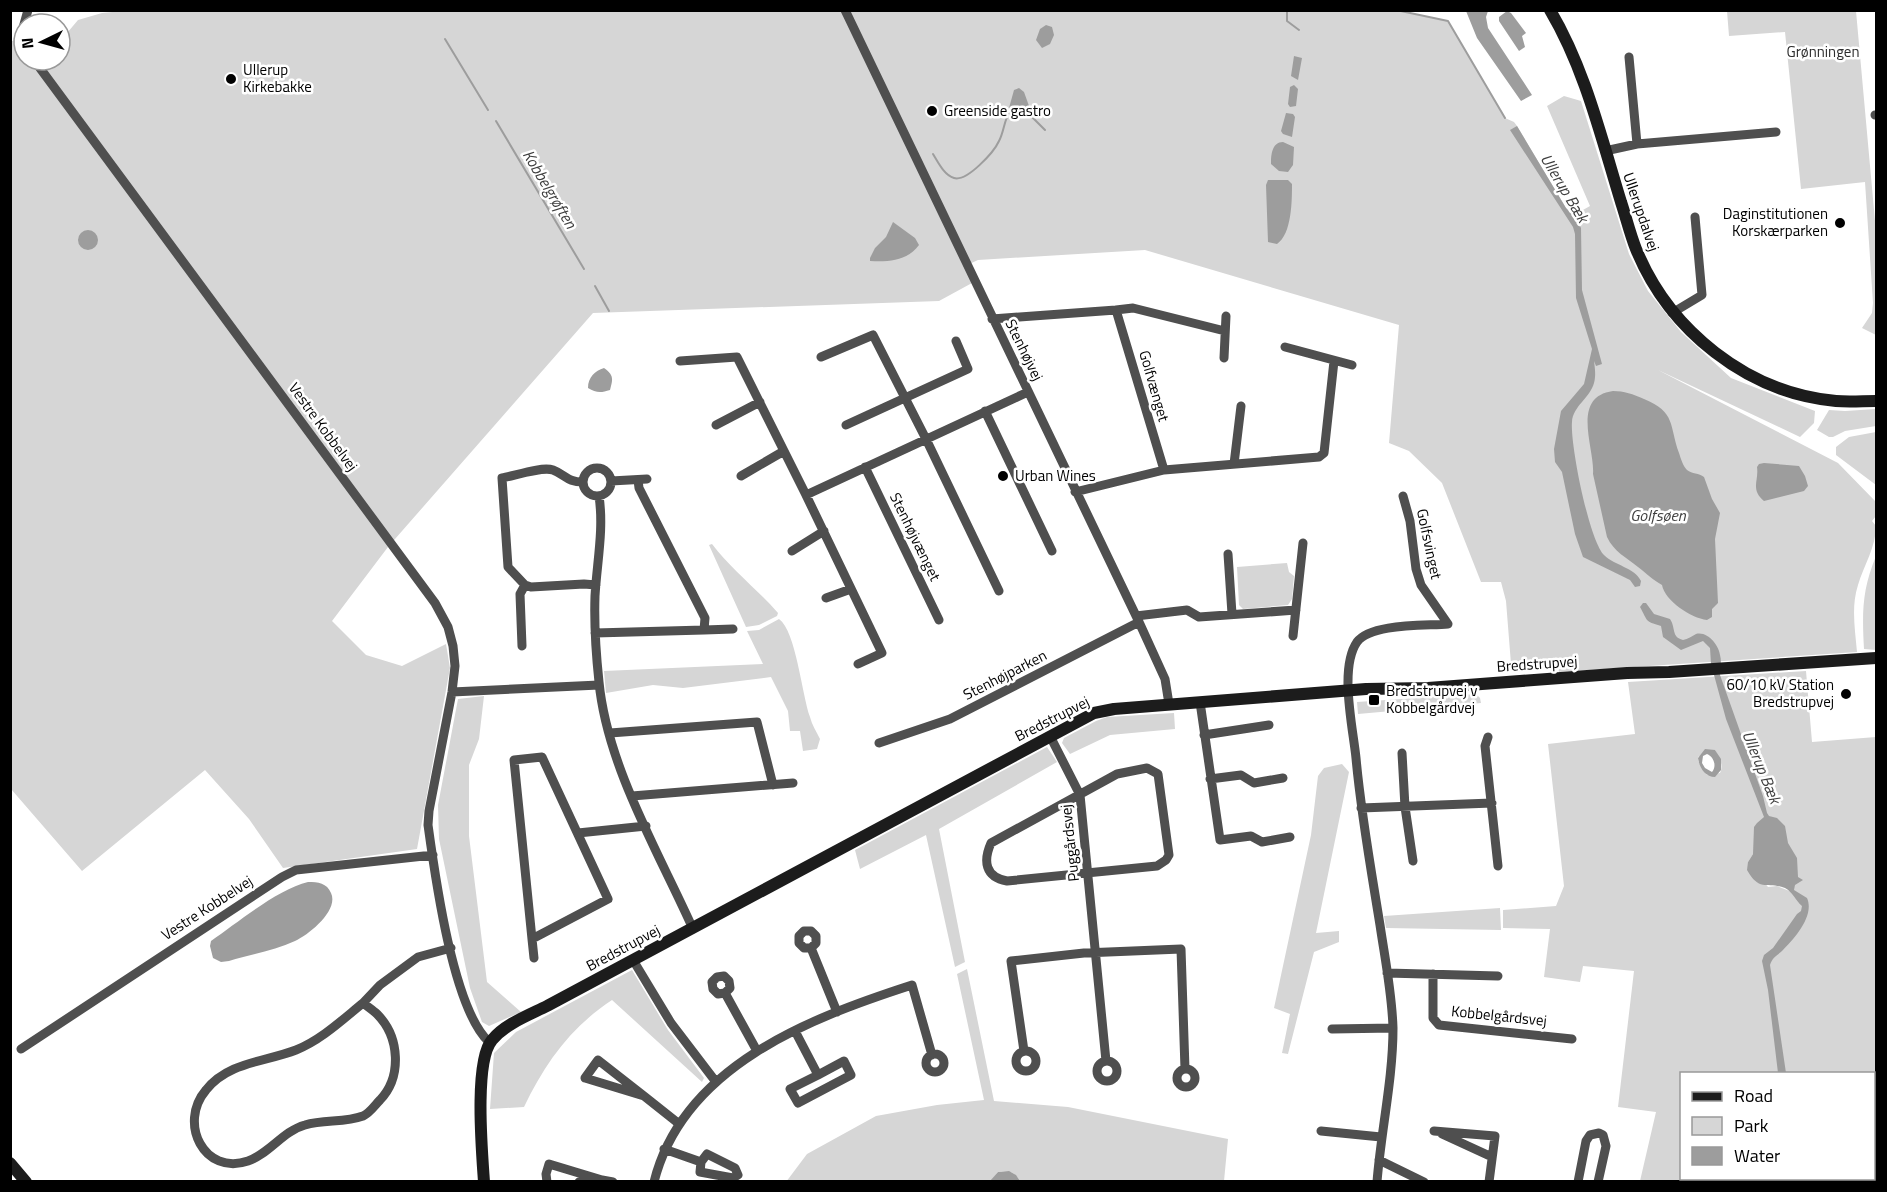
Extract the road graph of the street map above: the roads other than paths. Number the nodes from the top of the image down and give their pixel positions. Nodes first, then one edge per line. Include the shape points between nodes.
1 (845, 10) edge
2 (1550, 10) edge
3 (1629, 57) dead end
4 (42, 72) edge
5 (1776, 132) dead end
6 (1637, 144) junction
7 (1605, 151) junction
8 (1695, 217) dead end
9 (1116, 310) junction
10 (1672, 313) junction
11 (1226, 316) dead end
12 (992, 319) junction
13 (1225, 331) junction
14 (956, 341) dead end
15 (1285, 347) dead end
16 (821, 357) dead end
17 (1224, 358) dead end
18 (680, 361) dead end
19 (1334, 361) junction
20 (1352, 365) dead end
21 (1028, 392) junction
22 (905, 398) junction
23 (1876, 401) edge
24 (760, 402) junction
25 (1241, 406) dead end
26 (985, 411) junction
27 (716, 425) dead end
28 (846, 425) dead end
29 (926, 439) junction
30 (784, 451) junction
31 (1234, 464) junction
32 (865, 467) junction
33 (1164, 470) junction
34 (741, 476) dead end
35 (611, 481) junction
36 (584, 482) junction
37 (1075, 492) junction
38 (806, 495) junction
39 (599, 496) junction
40 (1403, 496) dead end
41 (824, 531) junction
42 (1303, 543) dead end
43 (792, 551) dead end
44 (1052, 551) dead end
45 (1228, 554) dead end
46 (525, 585) junction
47 (596, 585) junction
48 (851, 589) junction
49 (999, 591) dead end
50 (826, 598) dead end
51 (1296, 610) junction
52 (1232, 614) junction
53 (1138, 619) junction
54 (939, 620) dead end
55 (733, 629) dead end
56 (704, 630) junction
57 (595, 633) junction
58 (1293, 636) dead end
59 (522, 646) dead end
60 (1876, 658) edge
61 (858, 664) dead end
62 (599, 685) junction
63 (1349, 691) junction
64 (453, 692) junction
65 (1200, 702) junction
66 (1169, 704) junction
67 (1269, 725) dead end
68 (609, 733) junction
69 (1204, 735) junction
70 (1050, 736) junction
71 (1488, 737) dead end
72 (879, 742) dead end
73 (1402, 753) dead end
74 (1283, 778) dead end
75 (1210, 779) junction
76 (793, 783) dead end
77 (772, 785) junction
78 (1080, 795) junction
79 (632, 796) junction
80 (1492, 803) junction
81 (1405, 807) junction
82 (1361, 808) junction
83 (646, 826) junction
84 (578, 833) junction
85 (1290, 837) dead end
86 (433, 855) junction
87 (1413, 861) dead end
88 (1498, 866) dead end
89 (1089, 873) junction
90 (693, 929) junction
91 (532, 939) junction
92 (451, 948) junction
93 (811, 948) dead end
94 (1097, 954) junction
95 (534, 958) dead end
96 (633, 960) junction
97 (1387, 973) junction
98 (1433, 974) junction
99 (1498, 976) dead end
100 (725, 993) dead end
101 (363, 1003) junction
102 (837, 1012) junction
103 (1393, 1028) junction
104 (1332, 1029) dead end
105 (795, 1030) junction
106 (1572, 1039) dead end
107 (489, 1042) junction
108 (21, 1049) dead end
109 (758, 1051) junction
110 (1024, 1051) dead end
111 (932, 1054) dead end
112 (1106, 1061) dead end
113 (1185, 1069) dead end
114 (818, 1075) junction
115 (716, 1082) junction
116 (644, 1096) junction
117 (678, 1123) junction
118 (1321, 1131) dead end
119 (1381, 1137) junction
120 (664, 1149) junction
121 (1492, 1157) junction
122 (1379, 1161) junction
123 (701, 1162) dead end
124 (10, 1163) edge
125 (602, 1180) edge
126 (26, 1182) edge
127 (484, 1182) edge
128 (547, 1182) edge
129 (579, 1182) edge
130 (613, 1182) edge
131 (654, 1182) edge
132 (1377, 1182) edge
133 (1424, 1182) edge
134 (1489, 1182) edge
135 (1578, 1182) edge
136 (1598, 1182) edge

1 - 12 street, Stenhøjvej
2 - 7 street, Ullerupdalvej via 1573,52
3 - 6 street
4 - 64 street, Vestre Kobbelvej via 435,603 453,646
5 - 6 street
6 - 7 street
7 - 10 street, Ullerupdalvej via 1636,249
8 - 10 street via 1702,295
9 - 12 street
9 - 13 street via 1133,308
9 - 33 street, Golfvænget
10 - 23 street, Ullerupdalvej via 1700,342 1734,367 1766,382 1835,401
11 - 13 street
12 - 21 street, Stenhøjvej
13 - 17 street
14 - 22 street via 968,369
15 - 19 street
16 - 22 street via 873,335
18 - 24 street via 737,357
19 - 20 street
19 - 31 street via 1324,453 1319,457
21 - 26 street
21 - 37 street, Stenhøjvej
22 - 28 street
22 - 29 street
24 - 27 street
24 - 30 street
25 - 31 street
26 - 29 street
26 - 44 street
29 - 32 street
29 - 49 street
30 - 34 street
30 - 38 street
31 - 33 street
32 - 38 street
32 - 54 street, Stenhøjvænget
33 - 37 street
35 - 36 street via 606,471 596,468 587,472
35 - 39 street via 607,492
35 - 56 street via 642,479 639,488 705,618
36 - 39 street via 586,491
36 - 46 street via 572,482 555,470 546,469 502,478 508,567
37 - 53 street, Stenhøjvej
38 - 41 street
39 - 47 street via 602,526
40 - 63 street, Golfsvinget via 1421,585 1448,624 1367,634 1352,652
41 - 43 street
41 - 48 street
42 - 51 street
45 - 52 street
46 - 47 street
46 - 59 street via 520,594
47 - 57 street
48 - 50 street
48 - 61 street via 882,653
51 - 52 street
51 - 58 street
52 - 53 street via 1199,617 1187,610
53 - 66 street, Stenhøjvej via 1164,679
53 - 72 street, Stenhøjparken via 950,719
55 - 56 street
56 - 57 street
57 - 62 street
60 - 63 street, Bredstrupvej
62 - 64 street
62 - 68 street
63 - 65 street, Bredstrupvej
63 - 82 street
64 - 86 street, Vestre Kobbelvej via 429,811
65 - 66 street, Bredstrupvej
65 - 69 street
66 - 70 street, Bredstrupvej via 1094,713
67 - 69 street
68 - 77 street via 757,722
68 - 79 street
69 - 75 street
70 - 78 street, Puggårdsvej
70 - 90 street, Bredstrupvej
71 - 80 street via 1485,746
73 - 81 street
74 - 75 street via 1254,783 1241,775
75 - 85 street via 1220,840 1251,836 1262,842
76 - 77 street
77 - 79 street
78 - 89 street, Puggårdsvej
78 - 89 street via 991,843 987,865 996,879 1007,881
78 - 89 street via 1126,771 1147,768 1158,774 1169,855 1157,866
79 - 83 street
80 - 81 street
80 - 88 street
81 - 82 street
81 - 87 street
82 - 97 street
83 - 84 street
83 - 90 street
84 - 91 street via 608,899
84 - 91 street via 542,757 514,760
86 - 92 street, Vestre Kobbelvej
86 - 108 street, Vestre Kobbelvej via 296,870
89 - 94 street, Puggårdsvej
90 - 96 street, Bredstrupvej
91 - 95 street
92 - 101 street via 418,957
92 - 107 street, Vestre Kobbelvej via 472,1018
93 - 102 street
94 - 110 street via 1011,961
94 - 112 street, Puggårdsvej
94 - 113 street via 1181,949
96 - 107 street, Bredstrupvej via 510,1026
96 - 115 street via 671,1023
97 - 98 street
97 - 103 street
98 - 99 street
98 - 106 street, Kobbelgårdsvej via 1433,1018 1439,1025
100 - 109 street
101 - 101 street via 315,1041 240,1066 206,1089 196,1104 193,1123 198,1142 209,1155 226,1164 247,1161 305,1125 366,1115 388,1092 397,1064 393,1039 379,1015
102 - 105 street
102 - 111 street via 912,985
103 - 104 street
103 - 119 street
105 - 109 street
105 - 114 street
107 - 127 street via 482,1062
109 - 115 street
114 - 114 street via 844,1061 851,1075 798,1103 790,1089
115 - 117 street
116 - 116 street via 614,1087 585,1078 598,1060
116 - 117 street
117 - 120 street
118 - 119 street
119 - 122 street
120 - 123 street
120 - 131 street
121 - 121 street via 1496,1136 1434,1131 1473,1148
121 - 134 street
122 - 132 street
122 - 133 street
124 - 126 street
125 - 128 street via 549,1164
125 - 129 street
125 - 130 street
135 - 136 street via 1586,1141 1590,1135 1599,1133 1606,1146

